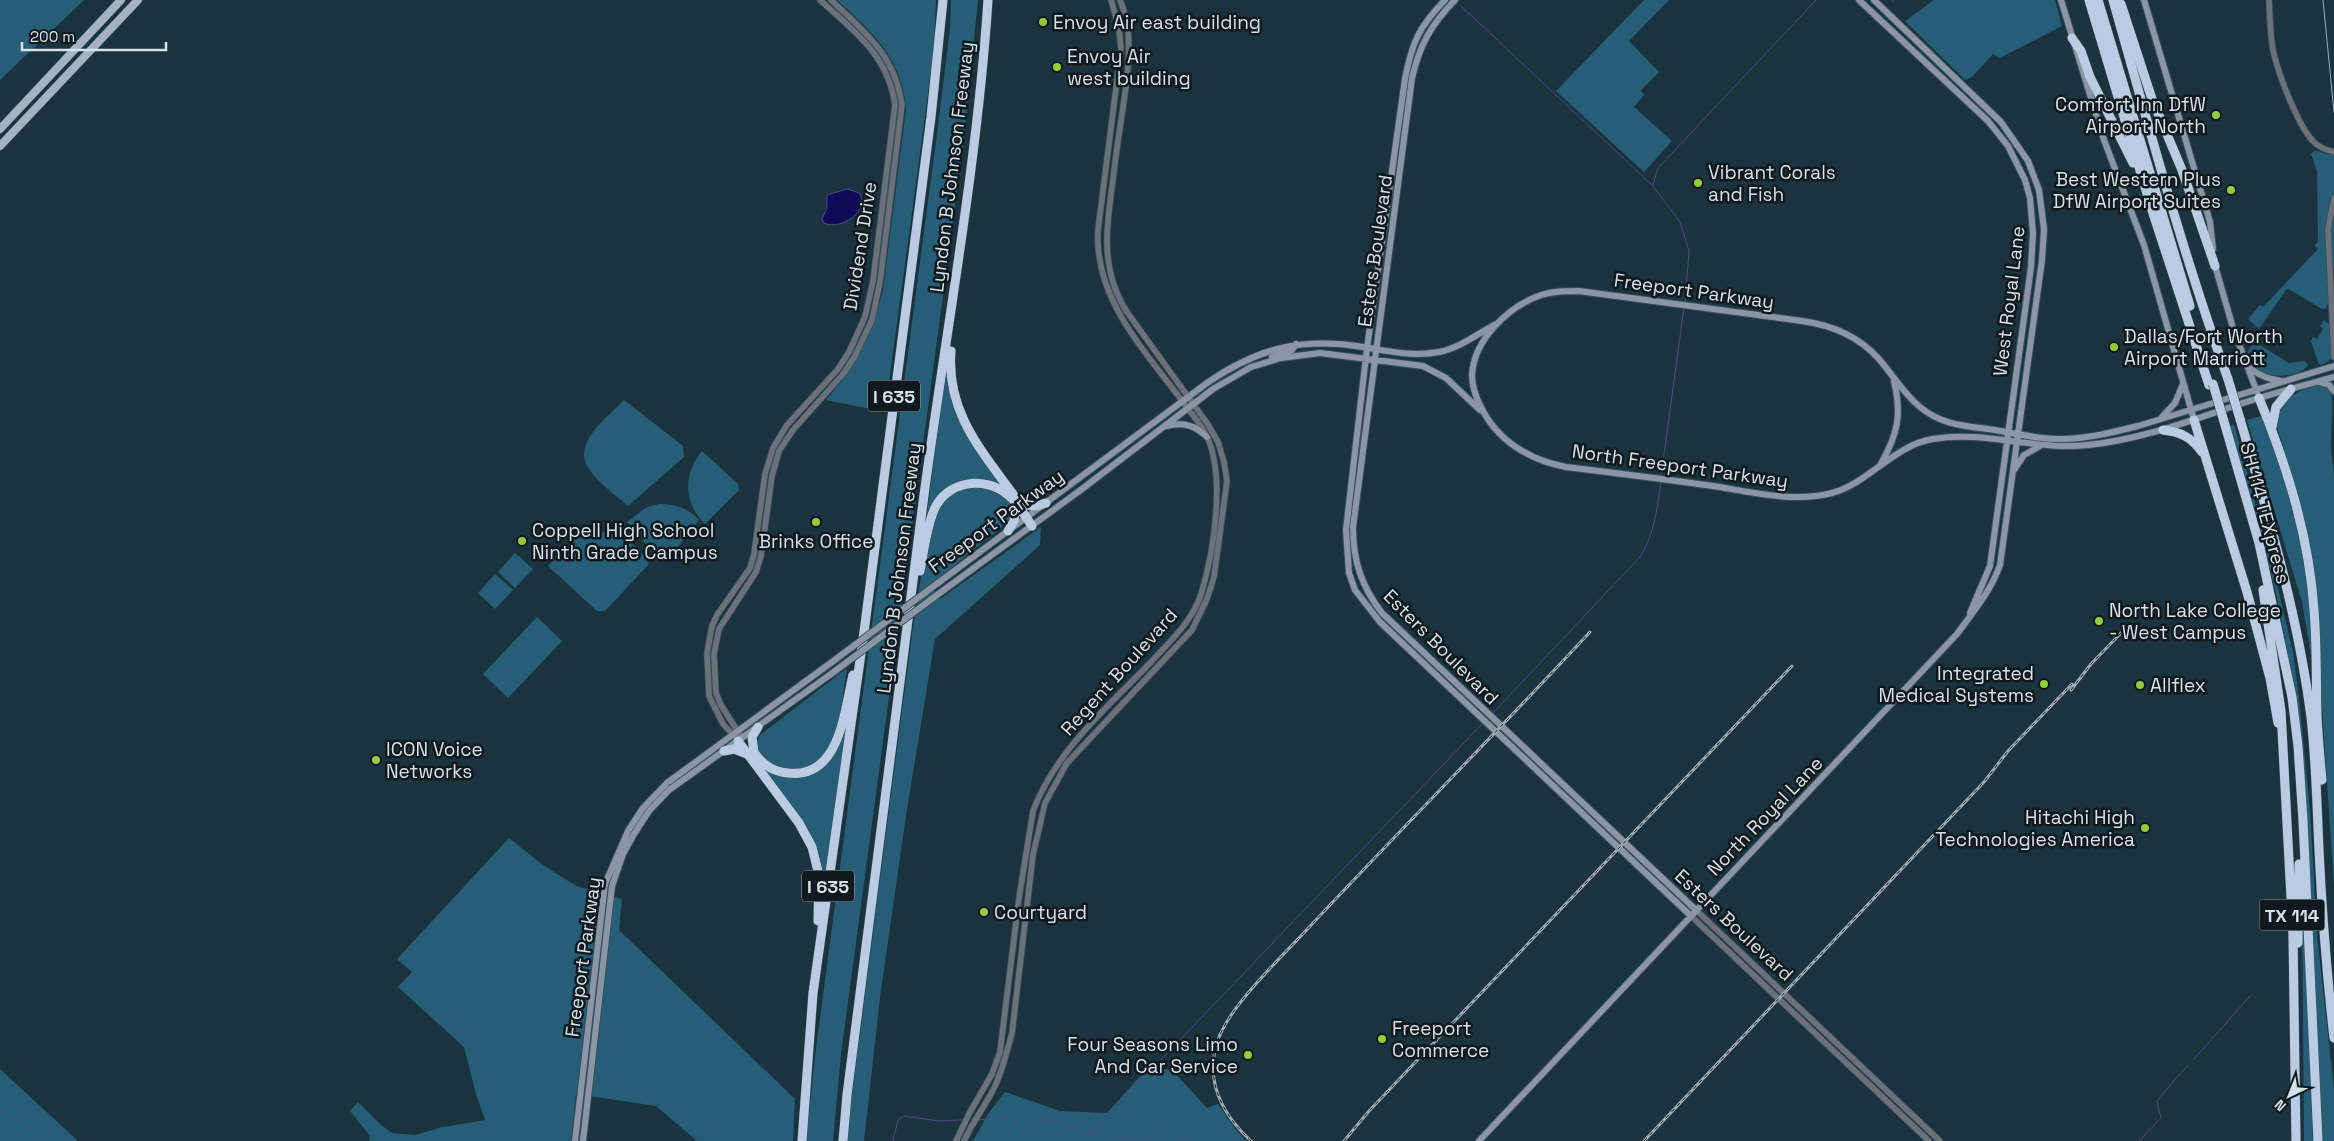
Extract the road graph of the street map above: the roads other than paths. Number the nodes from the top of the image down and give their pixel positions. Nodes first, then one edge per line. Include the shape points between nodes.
1 (121, 0) edge
2 (138, 0) edge
3 (820, 0) edge
4 (831, 0) edge
5 (943, 0) edge
6 (988, 0) edge
7 (1111, 0) edge
8 (1120, 0) edge
9 (1445, 0) edge
10 (1455, 0) edge
11 (1859, 0) edge
12 (1874, 0) edge
13 (2061, 0) edge
14 (2089, 0) edge
15 (2098, 0) edge
16 (2114, 0) edge
17 (2144, 0) edge
18 (2269, 0) edge
19 (2072, 38) junction
20 (1407, 68) junction
21 (1414, 70) junction
22 (54, 72) junction
23 (62, 80) junction
24 (1966, 87) junction
25 (1959, 94) junction
26 (0, 129) edge
27 (0, 146) edge
28 (2334, 152) edge
29 (886, 174) junction
30 (893, 175) junction
31 (2035, 176) junction
32 (2025, 180) junction
33 (2334, 198) edge
34 (2151, 207) junction
35 (2215, 266) junction
36 (956, 278) junction
37 (2028, 290) junction
38 (2038, 292) junction
39 (1497, 324) junction
40 (1296, 344) junction
41 (1368, 348) junction
42 (1376, 349) junction
43 (2334, 357) edge
44 (1367, 358) junction
45 (1375, 358) junction
46 (1265, 363) junction
47 (2248, 366) junction
48 (2334, 366) edge
49 (2334, 377) edge
50 (1894, 379) junction
51 (2285, 381) junction
52 (2315, 382) junction
53 (2183, 383) junction
54 (2211, 384) junction
55 (2291, 389) junction
56 (2334, 391) edge
57 (2258, 394) junction
58 (1189, 396) junction
59 (1182, 401) junction
60 (1194, 404) junction
61 (1188, 408) junction
62 (2191, 409) junction
63 (1484, 415) junction
64 (2162, 418) junction
65 (2194, 420) junction
66 (2223, 425) junction
67 (1163, 427) junction
68 (2272, 427) junction
69 (2163, 430) junction
70 (2114, 432) junction
71 (2008, 433) junction
72 (2017, 434) junction
73 (1207, 437) junction
74 (2006, 441) junction
75 (2116, 441) junction
76 (2016, 442) junction
77 (2040, 446) junction
78 (2206, 458) junction
79 (1880, 465) junction
80 (2012, 473) junction
81 (1017, 502) junction
82 (1046, 503) junction
83 (760, 509) junction
84 (767, 510) junction
85 (1030, 521) junction
86 (1008, 531) junction
87 (1993, 551) joint
88 (750, 568) junction
89 (756, 572) junction
90 (1968, 619) junction
91 (864, 632) junction
92 (902, 674) junction
93 (758, 727) junction
94 (738, 736) junction
95 (2283, 743) junction
96 (724, 751) junction
97 (752, 754) junction
98 (652, 803) junction
99 (2318, 805) junction
100 (2303, 820) junction
101 (1696, 911) junction
102 (1691, 916) junction
103 (1013, 946) junction
104 (1020, 947) junction
105 (1755, 967) junction
106 (1750, 972) junction
107 (2294, 978) junction
108 (813, 993) junction
109 (596, 994) junction
110 (2334, 1038) edge
111 (580, 1099) junction
112 (587, 1101) junction
113 (1937, 1140) edge
114 (575, 1141) edge
115 (583, 1141) edge
116 (802, 1141) edge
117 (843, 1141) edge
118 (956, 1141) edge
119 (964, 1141) edge
120 (1478, 1141) edge
121 (1929, 1141) edge
122 (2296, 1141) edge
123 (2318, 1141) edge

1 - 22 main road
2 - 23 main road
3 - 29 street, Dividend Drive via 872,50 890,80 895,105
4 - 30 street, Dividend Drive via 878,46 897,78 902,105
5 - 91 highway, Lyndon B Johnson Freeway / I 635
6 - 36 highway, Lyndon B Johnson Freeway / I 635
7 - 59 street, Regent Boulevard via 1121,49 1098,230 1100,268 1116,310
8 - 58 street, Regent Boulevard via 1126,18 1129,62 1107,221 1107,258 1112,283 1122,305
9 - 20 main road, Esters Boulevard via 1423,25 1412,44
10 - 21 main road, Esters Boulevard via 1428,32
11 - 25 main road, West Royal Lane
12 - 24 main road, West Royal Lane
13 - 19 main road
14 - 34 highway, TX 114
15 - 54 highway
16 - 35 highway via 2121,4 2152,99 2192,197
16 - 99 highway, TX 114, bridge via 2156,151 2282,563 2311,718
17 - 35 main road via 2210,222
18 - 28 street via 2273,52 2289,96 2311,140
19 - 34 highway via 2131,158 2143,198
19 - 53 main road via 2104,140 2144,245
20 - 21 main road
20 - 41 main road, Esters Boulevard
21 - 42 main road, Esters Boulevard
22 - 23 main road
22 - 26 main road
23 - 27 main road
24 - 25 main road
24 - 31 main road, West Royal Lane via 2009,130
25 - 32 main road, West Royal Lane via 1994,128 2015,158
29 - 30 street
29 - 83 street, Dividend Drive via 865,317 838,369 778,437 767,461
30 - 84 street, Dividend Drive via 879,291 872,320 844,373 785,441 774,463
31 - 32 main road
31 - 38 main road, West Royal Lane via 2044,229
32 - 37 main road, West Royal Lane via 2033,214
33 - 43 street via 2328,229
34 - 54 highway, TX 114
35 - 47 main road
36 - 81 highway via 950,367 953,393 965,426
36 - 92 highway, Lyndon B Johnson Freeway / I 635
37 - 38 main road
37 - 71 main road, West Royal Lane
38 - 72 main road, West Royal Lane
39 - 42 main road, Freeport Parkway via 1439,352 1411,354
39 - 50 main road, Freeport Parkway via 1512,310 1541,295 1565,291 1786,319 1822,325 1851,336 1878,358
39 - 63 main road via 1482,344 1472,373 1474,391
40 - 41 main road, Freeport Parkway via 1334,342
40 - 46 main road via 1292,350
40 - 58 main road, Freeport Parkway via 1237,364
41 - 42 main road, Freeport Parkway
41 - 44 main road, Esters Boulevard
42 - 45 main road, Esters Boulevard
44 - 45 main road, Freeport Parkway
44 - 46 main road, Freeport Parkway via 1320,353
44 - 102 main road, Esters Boulevard via 1346,530 1349,573 1355,590 1374,616
45 - 63 main road, Freeport Parkway via 1430,368 1455,385
45 - 101 main road, Esters Boulevard via 1353,527 1357,569 1364,588 1382,613
46 - 60 main road, Freeport Parkway via 1229,379
47 - 51 main road via 2267,379
47 - 57 main road
48 - 51 main road
49 - 52 main road
50 - 71 main road via 1908,397 1933,417 1961,426
50 - 79 main road via 1899,422
51 - 57 main road
52 - 55 main road
52 - 56 main road via 2325,383
53 - 62 main road
53 - 64 main road via 2175,403
54 - 66 highway, TX 114
55 - 57 main road
55 - 68 highway via 2276,407
57 - 62 main road
57 - 65 main road
57 - 68 highway
58 - 59 main road, Freeport Parkway
58 - 60 street, Regent Boulevard
59 - 61 street, Regent Boulevard
59 - 82 main road, Freeport Parkway
60 - 61 main road, Freeport Parkway
60 - 104 street, Regent Boulevard via 1218,442 1227,481 1210,592 1192,630 1080,748 1051,789 1041,815 1033,855
61 - 67 main road, Freeport Parkway
61 - 73 street, Regent Boulevard
62 - 64 main road
62 - 65 main road
63 - 79 main road, North Freeport Parkway via 1510,443 1542,461 1566,467 1777,495 1809,497 1834,493 1855,484
64 - 70 main road
65 - 69 main road
65 - 78 highway
66 - 95 highway, TX 114 via 2261,579
66 - 100 highway, SH 114 TEXpress via 2259,543 2292,697
67 - 73 main road via 1186,424 1194,426
67 - 85 main road, Freeport Parkway
68 - 99 highway via 2292,488 2311,577 2323,789
69 - 75 main road
69 - 78 highway via 2189,438
70 - 72 main road via 2066,439
70 - 75 main road
71 - 72 main road
71 - 74 main road, West Royal Lane
72 - 76 main road, West Royal Lane
73 - 103 street, Regent Boulevard via 1213,457 1218,501 1199,601 1177,634 1071,746 1045,781 1033,811
74 - 76 main road
74 - 79 main road via 1973,436 1932,439
74 - 87 main road, West Royal Lane
75 - 77 main road via 2067,447
76 - 77 main road
76 - 80 main road, North Royal Lane
77 - 80 main road via 2024,455
78 - 95 highway via 2268,669 2274,712
80 - 90 main road, North Royal Lane via 2000,564 1991,586
81 - 82 highway via 1036,507
81 - 85 highway
81 - 86 highway via 1014,521
81 - 92 highway via 999,488 978,482 953,488 940,500 930,524
82 - 85 main road, Freeport Parkway
83 - 84 street
83 - 88 street, Dividend Drive
84 - 89 street, Dividend Drive
85 - 86 main road, Freeport Parkway
85 - 93 main road, Freeport Parkway, bridge via 937,595
86 - 94 main road, Freeport Parkway, bridge
87 - 90 main road, North Royal Lane via 1987,578
88 - 89 street
88 - 94 street, Dividend Drive via 717,615 707,653 709,696 723,724
89 - 94 street, Dividend Drive via 724,618 714,654 716,693
90 - 101 main road, North Royal Lane via 1872,726
91 - 97 highway via 838,736 828,758 815,768 791,774 767,767
91 - 108 highway, Lyndon B Johnson Freeway / I 635
92 - 117 highway, Lyndon B Johnson Freeway / I 635
93 - 94 main road, Freeport Parkway
93 - 97 highway via 752,737
94 - 96 main road, Freeport Parkway
94 - 97 highway
94 - 98 main road, Freeport Parkway via 681,772
95 - 107 highway, TX 114
96 - 97 highway via 741,750
96 - 98 main road, Freeport Parkway
97 - 108 highway via 799,823 816,861 820,890
98 - 109 main road, Freeport Parkway via 628,831 605,884
99 - 110 highway, TX 114
100 - 107 highway via 2300,826 2299,932
100 - 123 highway, SH 114 TEXpress
101 - 102 main road, North Royal Lane
101 - 105 street, Esters Boulevard
102 - 106 street, Esters Boulevard
102 - 120 main road, North Royal Lane
103 - 104 street
103 - 118 street, Regent Boulevard via 1000,1052 992,1074
104 - 119 street, Regent Boulevard via 1012,1033 1006,1055 994,1087
105 - 106 street
105 - 113 street, Esters Boulevard
106 - 121 street, Esters Boulevard
107 - 122 highway, TX 114
108 - 116 highway, Lyndon B Johnson Freeway / I 635
109 - 111 main road, Freeport Parkway
109 - 112 main road, Freeport Parkway
111 - 112 main road
111 - 114 main road, Freeport Parkway
112 - 115 main road, Freeport Parkway

